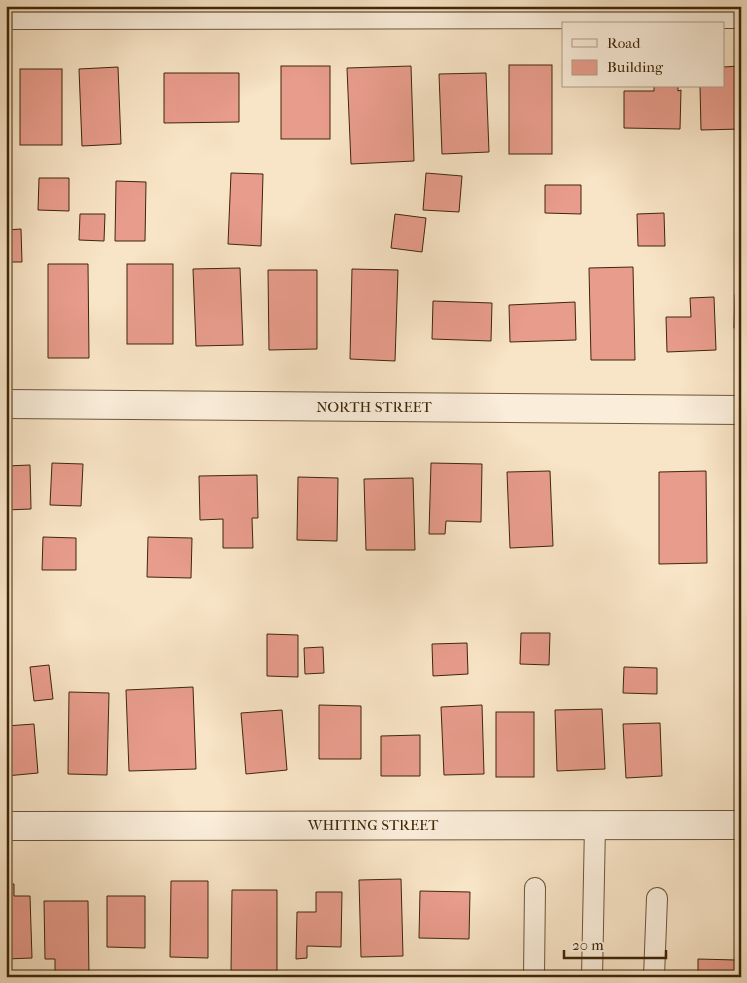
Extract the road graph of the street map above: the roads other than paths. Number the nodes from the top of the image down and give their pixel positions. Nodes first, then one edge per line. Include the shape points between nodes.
1 (741, 14) edge
2 (6, 15) edge
3 (6, 404) edge
4 (741, 410) edge
5 (594, 825) junction
6 (741, 825) edge
7 (6, 826) edge
8 (535, 888) dead end
9 (657, 898) dead end
10 (534, 977) edge
11 (592, 977) edge
12 (654, 977) edge

1 - 2 street
3 - 4 street, NORTH STREET
5 - 6 street, WHITING STREET
5 - 7 street, WHITING STREET
5 - 11 lane
8 - 10 lane
9 - 12 lane

